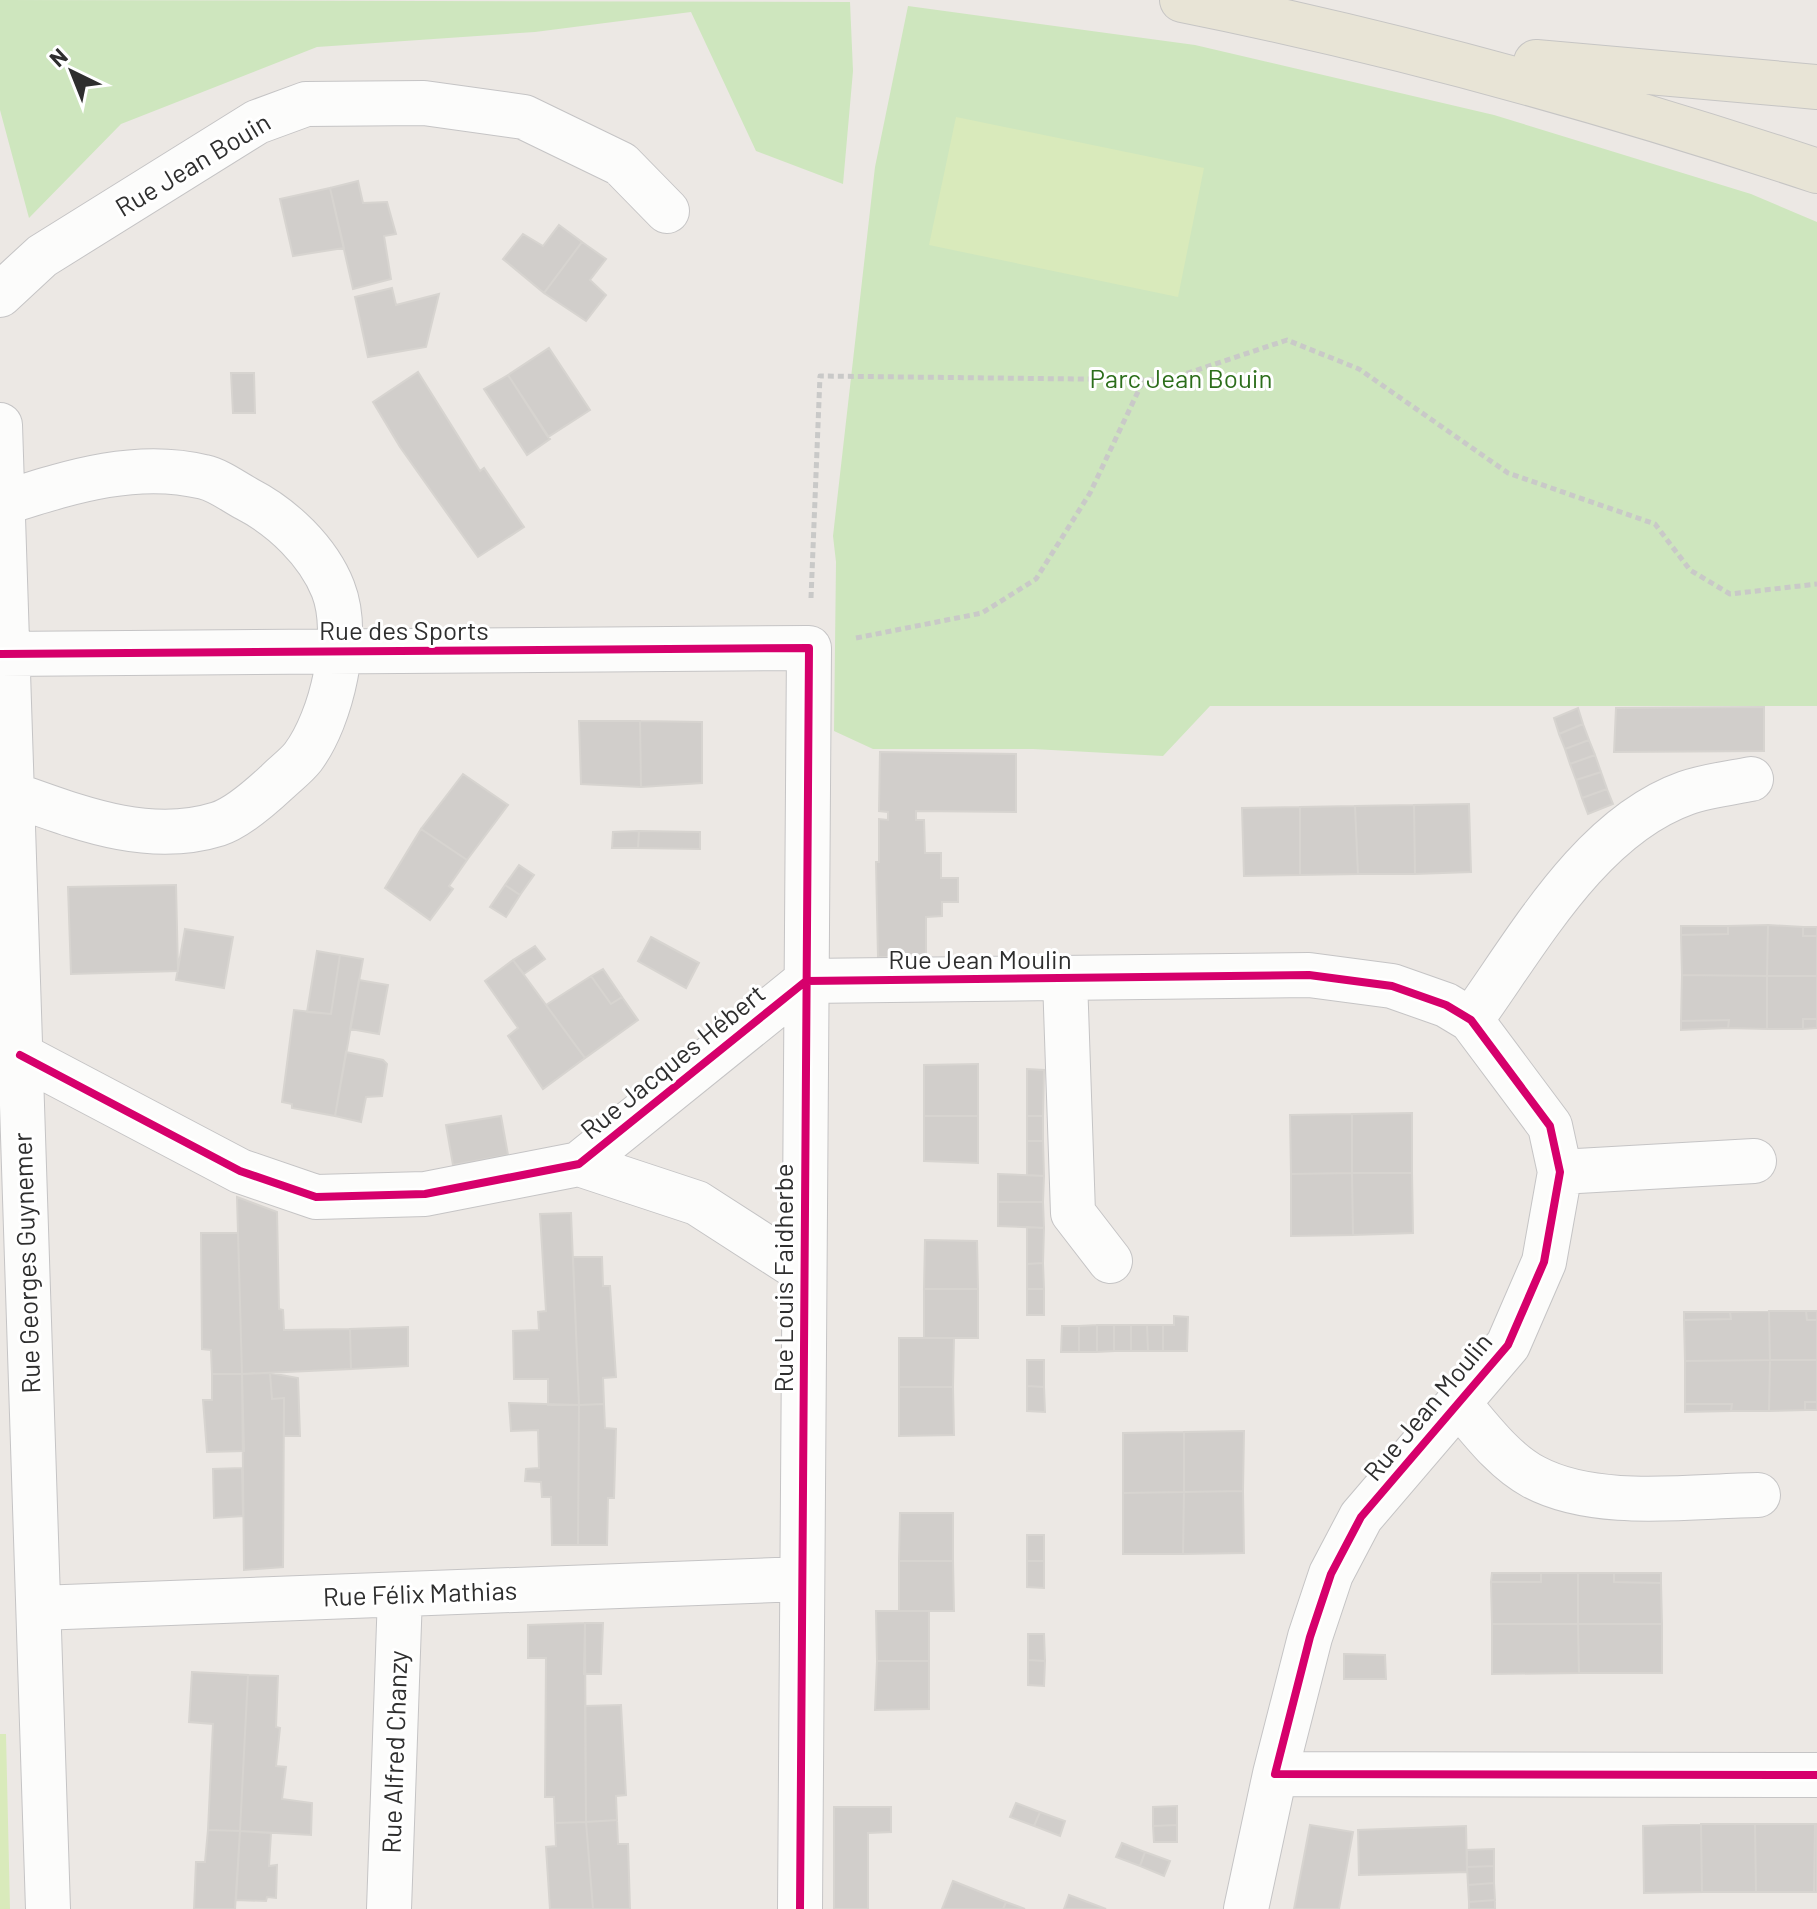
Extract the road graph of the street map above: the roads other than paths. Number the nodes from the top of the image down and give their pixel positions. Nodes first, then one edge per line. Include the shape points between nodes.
1 (1182, 0) edge
2 (1401, 50) junction
3 (1817, 87) edge
4 (1603, 101) junction
5 (1817, 171) edge
6 (1817, 204) edge
7 (667, 211) dead end
8 (0, 295) edge
9 (0, 425) edge
10 (3, 503) junction
11 (809, 648) joint
12 (341, 652) junction
13 (4, 654) edge
14 (1751, 779) dead end
15 (12, 794) junction
16 (1065, 979) junction
17 (806, 981) junction
18 (1471, 1020) junction
19 (20, 1055) junction
20 (1754, 1161) dead end
21 (579, 1164) junction
22 (1560, 1172) junction
23 (1110, 1261) dead end
24 (804, 1272) junction
25 (1459, 1404) junction
26 (1758, 1495) dead end
27 (802, 1579) junction
28 (400, 1595) junction
29 (39, 1608) junction
30 (1275, 1774) junction
31 (1817, 1775) edge
32 (48, 1909) edge
33 (389, 1909) edge
34 (800, 1909) edge
35 (1246, 1909) edge

1 - 2 main road
2 - 3 main road
2 - 4 main road
4 - 5 main road
4 - 6 main road
7 - 8 street, Rue Jean Bouin via 621,164 524,117 424,103 306,104 244,130 42,256
9 - 10 street, Rue Georges Guynemer
10 - 12 street via 71,481 137,470 205,477 272,512 306,546 333,589
10 - 13 street, Rue Georges Guynemer
11 - 12 street, Rue des Sports
11 - 17 street, Rue Louis Faidherbe
12 - 13 street, Rue des Sports
12 - 15 street via 326,708 304,756 220,824 159,832 101,826
13 - 15 street, Rue Georges Guynemer
14 - 18 street via 1686,793 1639,816 1599,850
15 - 19 street, Rue Georges Guynemer
16 - 17 street, Rue Jean Moulin
16 - 18 street, Rue Jean Moulin via 1309,975 1392,986
16 - 23 street via 1073,1213
17 - 21 street, Rue Jacques Hébert
17 - 24 street, Rue Louis Faidherbe
18 - 22 street, Rue Jean Moulin via 1550,1126
19 - 21 street, Rue Jacques Hébert via 240,1171 316,1197 425,1194
19 - 29 street, Rue Georges Guynemer
20 - 22 street
21 - 24 street, Rue Jacques Hébert via 697,1203
22 - 25 street, Rue Jean Moulin via 1544,1262 1508,1345
24 - 27 street, Rue Louis Faidherbe
25 - 26 street, Rue Jean Moulin via 1495,1447 1533,1477 1589,1497
25 - 30 street, Rue Jean Moulin via 1361,1517 1331,1574
27 - 28 street, Rue Félix Mathias
27 - 34 street, Rue Louis Faidherbe
28 - 29 street, Rue Félix Mathias
28 - 33 street, Rue Alfred Chanzy
29 - 32 street, Rue Georges Guynemer
30 - 31 street
30 - 35 street, Rue Jean Moulin

